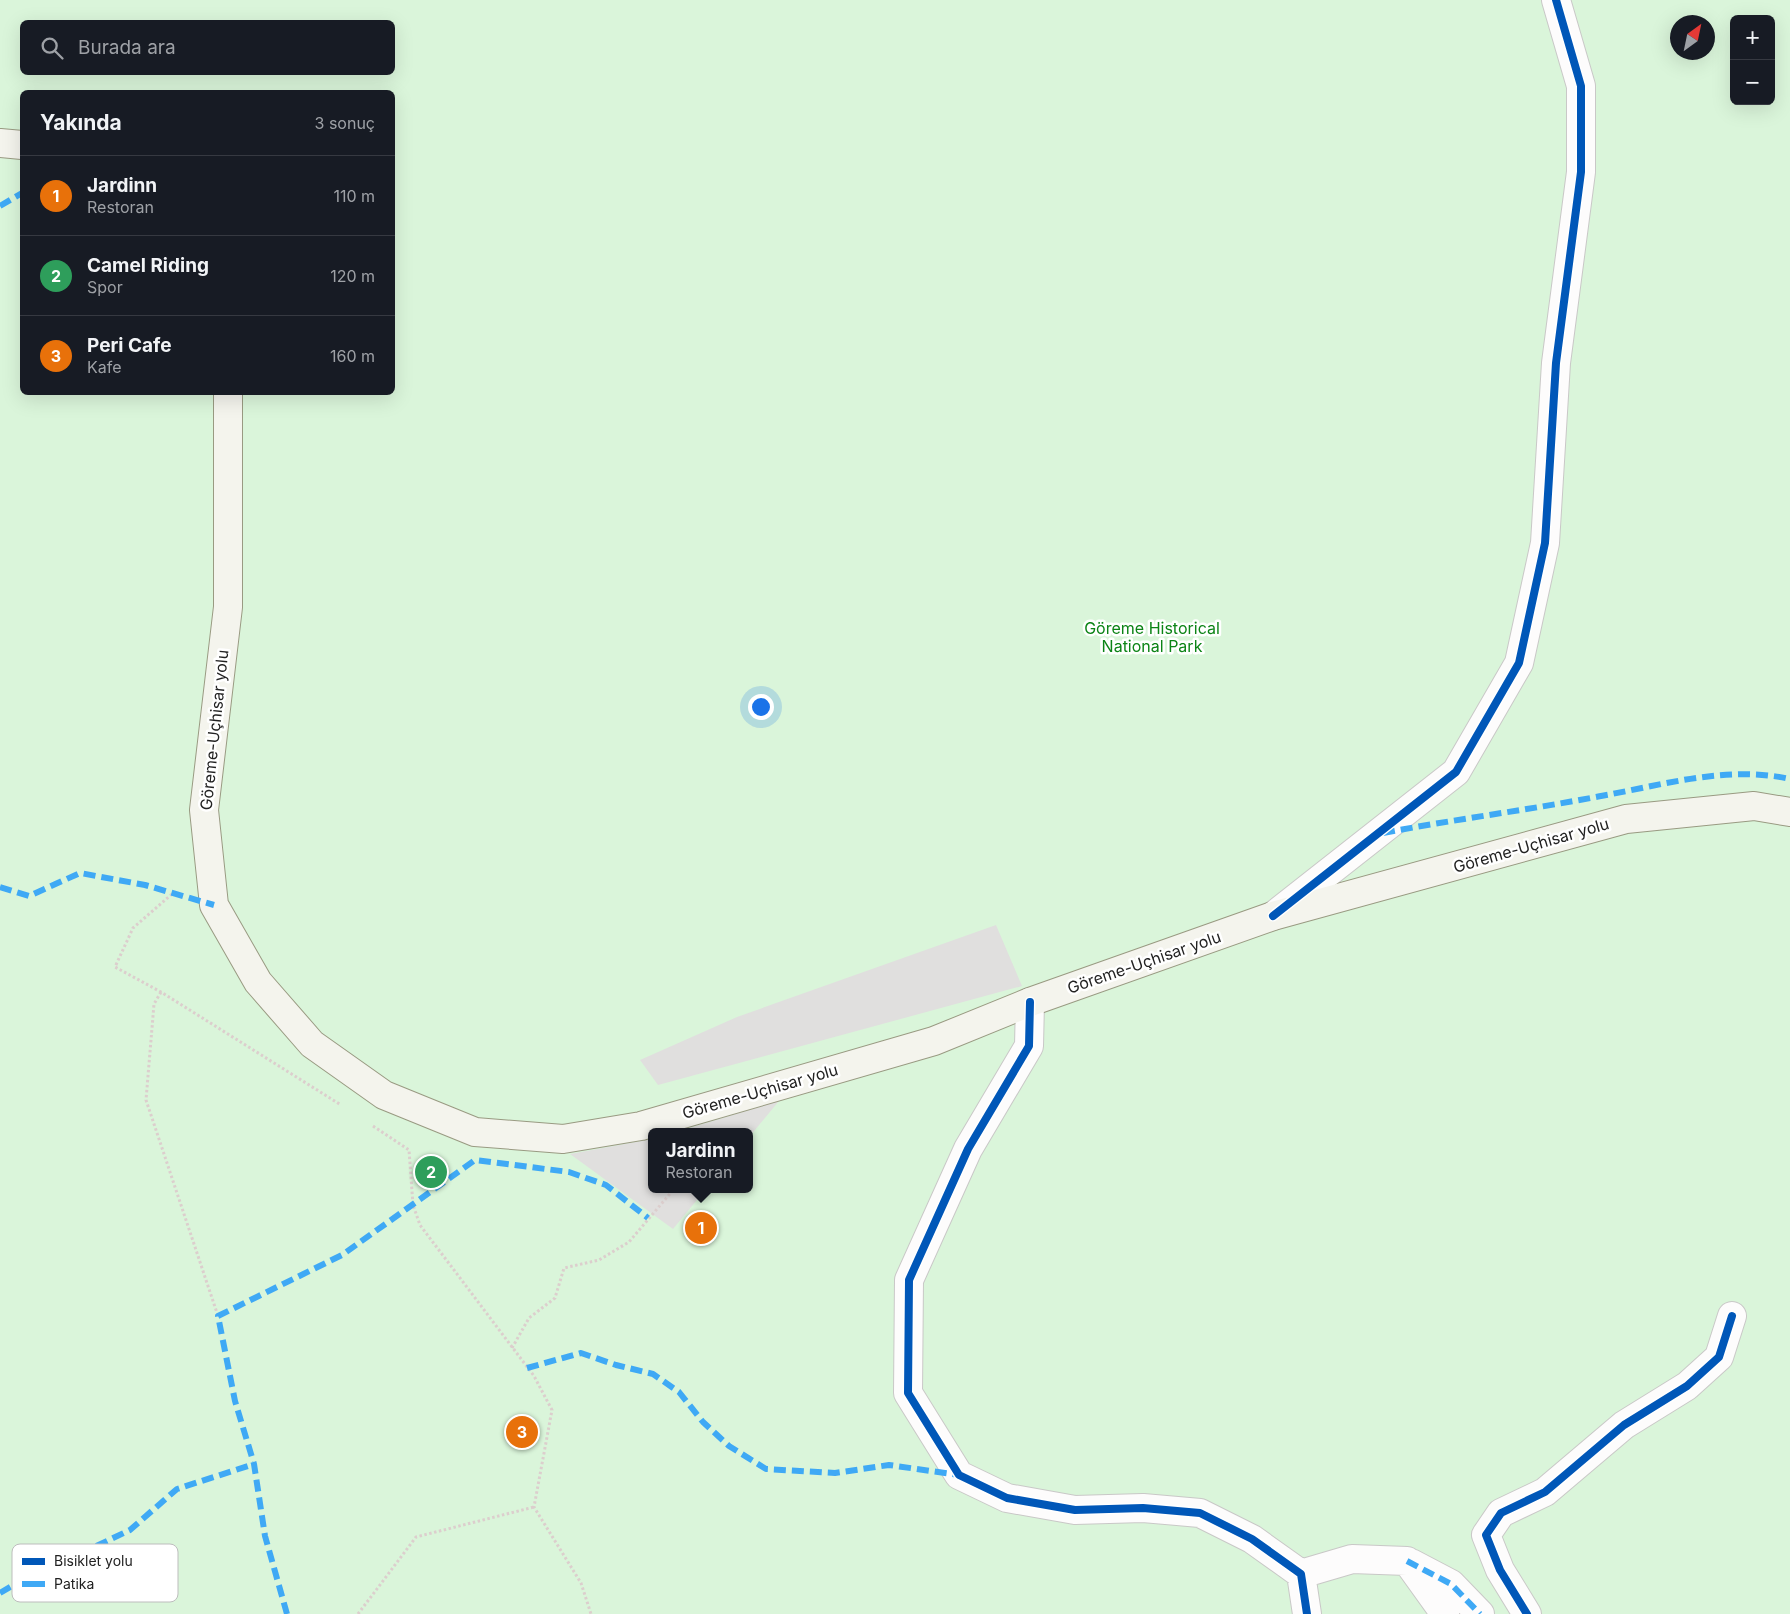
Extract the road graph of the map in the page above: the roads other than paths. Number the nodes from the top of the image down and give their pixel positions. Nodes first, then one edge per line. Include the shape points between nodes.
1 (1556, 0) edge
2 (0, 143) edge
3 (20, 145) edge
4 (228, 395) edge
5 (1790, 812) edge
6 (1273, 916) junction
7 (1030, 1002) junction
8 (1732, 1316) dead end
9 (1407, 1561) junction
10 (1301, 1574) junction
11 (1307, 1614) edge
12 (1444, 1614) edge
13 (1480, 1614) edge
14 (1527, 1614) edge

1 - 6 street via 1581,86 1582,172 1556,363 1544,542 1519,663 1456,772
2 - 3 main road
4 - 7 main road, Göreme-Uçhisar yolu via 228,607 204,810 214,905 258,982 312,1044 384,1095 475,1132 562,1138 641,1126 934,1041
5 - 6 main road, Göreme-Uçhisar yolu via 1754,806 1626,818
6 - 7 main road, Göreme-Uçhisar yolu
7 - 10 street via 1029,1046 968,1149 909,1280 908,1393 959,1475 1007,1498 1075,1510 1143,1508 1200,1514 1252,1539
8 - 14 street via 1719,1357 1687,1386 1624,1425 1545,1492 1501,1513 1486,1534 1500,1570
9 - 10 street via 1352,1559
9 - 12 street
9 - 13 street via 1451,1584
10 - 11 street

